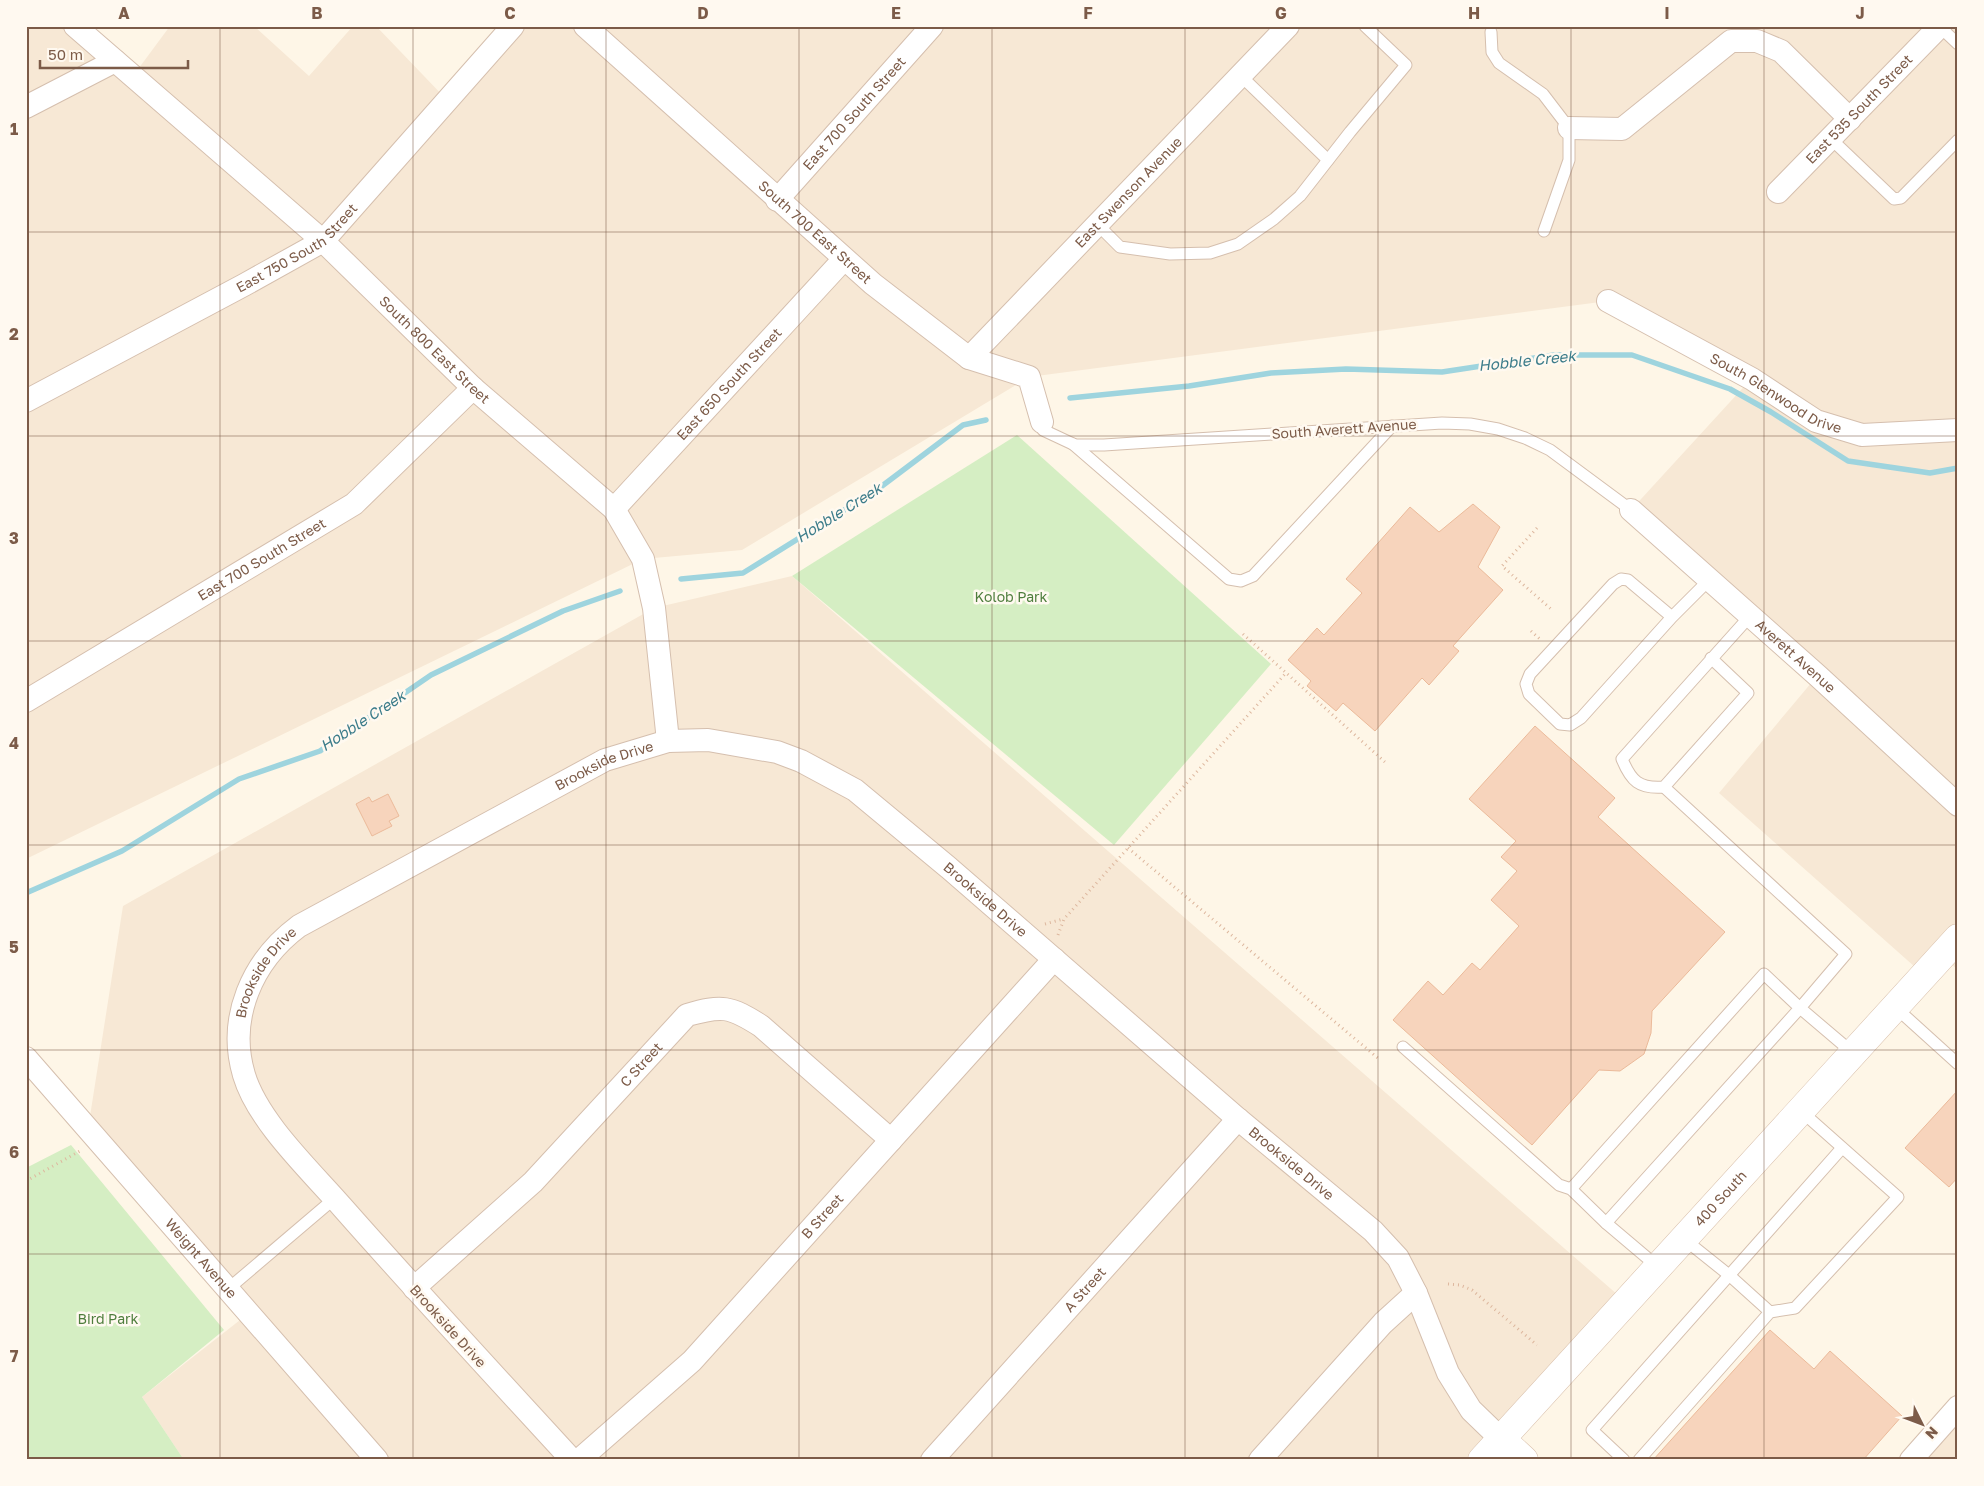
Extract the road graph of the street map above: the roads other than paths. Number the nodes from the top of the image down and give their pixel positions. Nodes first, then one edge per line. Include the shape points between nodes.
1 (75, 26) edge
2 (512, 26) edge
3 (585, 26) edge
4 (932, 26) edge
5 (1288, 26) edge
6 (1365, 26) edge
7 (1940, 26) edge
8 (1491, 32) dead end
9 (1958, 44) edge
10 (115, 61) junction
11 (1241, 76) junction
12 (26, 107) edge
13 (1850, 118) junction
14 (1569, 128) junction
15 (1830, 138) junction
16 (1958, 140) edge
17 (1328, 160) junction
18 (1778, 192) dead end
19 (777, 200) junction
20 (1098, 225) junction
21 (1544, 231) dead end
22 (322, 240) junction
23 (844, 260) junction
24 (1608, 301) dead end
25 (970, 358) junction
26 (473, 388) junction
27 (26, 400) edge
28 (1042, 422) joint
29 (1392, 426) junction
30 (1958, 430) edge
31 (1073, 444) junction
32 (614, 508) junction
33 (1631, 510) joint
34 (1709, 580) junction
35 (1750, 616) junction
36 (1672, 617) junction
37 (1711, 658) junction
38 (26, 701) edge
39 (668, 742) junction
40 (1664, 787) junction
41 (1958, 805) edge
42 (1958, 938) edge
43 (1056, 950) junction
44 (1895, 1007) junction
45 (1800, 1008) junction
46 (1403, 1047) dead end
47 (1853, 1053) junction
48 (26, 1058) edge
49 (1958, 1064) edge
50 (1800, 1111) junction
51 (1238, 1119) junction
52 (891, 1140) junction
53 (1842, 1148) junction
54 (1572, 1189) junction
55 (335, 1198) junction
56 (1606, 1222) junction
57 (1683, 1239) junction
58 (1658, 1267) junction
59 (1729, 1276) junction
60 (414, 1288) junction
61 (228, 1290) junction
62 (1416, 1293) junction
63 (1770, 1312) junction
64 (1958, 1407) edge
65 (1501, 1439) junction
66 (377, 1460) edge
67 (572, 1460) edge
68 (578, 1460) edge
69 (932, 1460) edge
70 (1260, 1460) edge
71 (1482, 1460) edge
72 (1524, 1460) edge
73 (1624, 1460) edge
74 (1639, 1460) edge
75 (1911, 1460) edge

1 - 10 street, South 800 East Street
2 - 22 street, East 750 South Street
3 - 19 street, South 700 East Street
4 - 19 street, East 700 South Street
5 - 11 street, East Swenson Avenue
6 - 17 lane via 1406,65
7 - 9 lane
7 - 13 street, East 535 South Street
8 - 14 lane via 1492,52 1499,63 1544,94
10 - 12 street
10 - 22 street, South 800 East Street
11 - 17 lane
11 - 20 street, East Swenson Avenue
13 - 14 street via 1781,51 1757,41 1731,41 1622,129
13 - 15 street, East 535 South Street
14 - 21 lane via 1569,160
15 - 16 lane via 1894,199 1902,198
15 - 18 street, East 535 South Street
17 - 20 lane via 1300,196 1274,219 1238,244 1210,252 1170,254 1120,247
19 - 23 street, South 700 East Street
20 - 25 street, East Swenson Avenue
22 - 26 street, South 800 East Street
22 - 27 street, East 750 South Street
23 - 25 street, South 700 East Street
23 - 32 street, East 650 South Street
24 - 30 street, South Glenwood Drive via 1752,379 1816,421 1862,435
25 - 28 street, South 700 East Street via 1029,376
26 - 32 street, South 800 East Street
26 - 38 street, East 700 South Street via 354,504
28 - 31 lane, South Averett Avenue via 1043,430
29 - 31 lane, South Averett Avenue via 1104,445
29 - 31 lane via 1253,576 1241,581 1229,580
29 - 33 lane, South Averett Avenue via 1470,424 1525,438 1550,450
32 - 39 street, South 800 East Street via 643,559 654,608
33 - 34 street, Averett Avenue
34 - 35 street, Averett Avenue
34 - 36 lane
35 - 37 lane
35 - 41 street, Averett Avenue
36 - 36 lane via 1581,718 1570,725 1560,724 1529,694 1526,684 1530,674 1621,579 1628,580
37 - 40 lane via 1748,693
37 - 40 lane via 1622,758 1628,773 1637,783 1650,788
39 - 43 street, Brookside Drive via 708,740 777,752 836,778
39 - 55 street, Brookside Drive via 590,767 299,926 271,951 251,983 240,1019 244,1075 270,1125
40 - 45 lane via 1846,954
42 - 44 main road, 400 South
43 - 51 street, Brookside Drive
43 - 52 street, B Street
44 - 47 main road, 400 South
44 - 49 lane
45 - 47 lane
45 - 54 lane via 1764,974
45 - 56 lane
46 - 54 lane via 1558,1185
47 - 50 main road, 400 South
48 - 61 street, Weight Avenue
50 - 53 lane
50 - 57 main road, 400 South
51 - 62 street, Brookside Drive via 1373,1231 1398,1258
51 - 69 street, A Street
52 - 60 street, C Street via 761,1026 738,1012 712,1008 687,1015 533,1182
52 - 68 street, B Street via 692,1361
53 - 59 lane
53 - 63 lane via 1898,1198 1795,1308
54 - 56 lane
55 - 60 street, Brookside Drive
55 - 61 lane
56 - 58 lane
57 - 58 main road, 400 South
57 - 59 lane
58 - 65 main road, 400 South
59 - 63 lane
59 - 73 lane via 1592,1430
60 - 67 street, Brookside Drive
61 - 66 street, Weight Avenue
62 - 65 street, Brookside Drive via 1448,1373 1471,1410
62 - 70 street via 1383,1323
63 - 74 lane
64 - 75 street
65 - 71 main road, 400 South
65 - 72 main road

